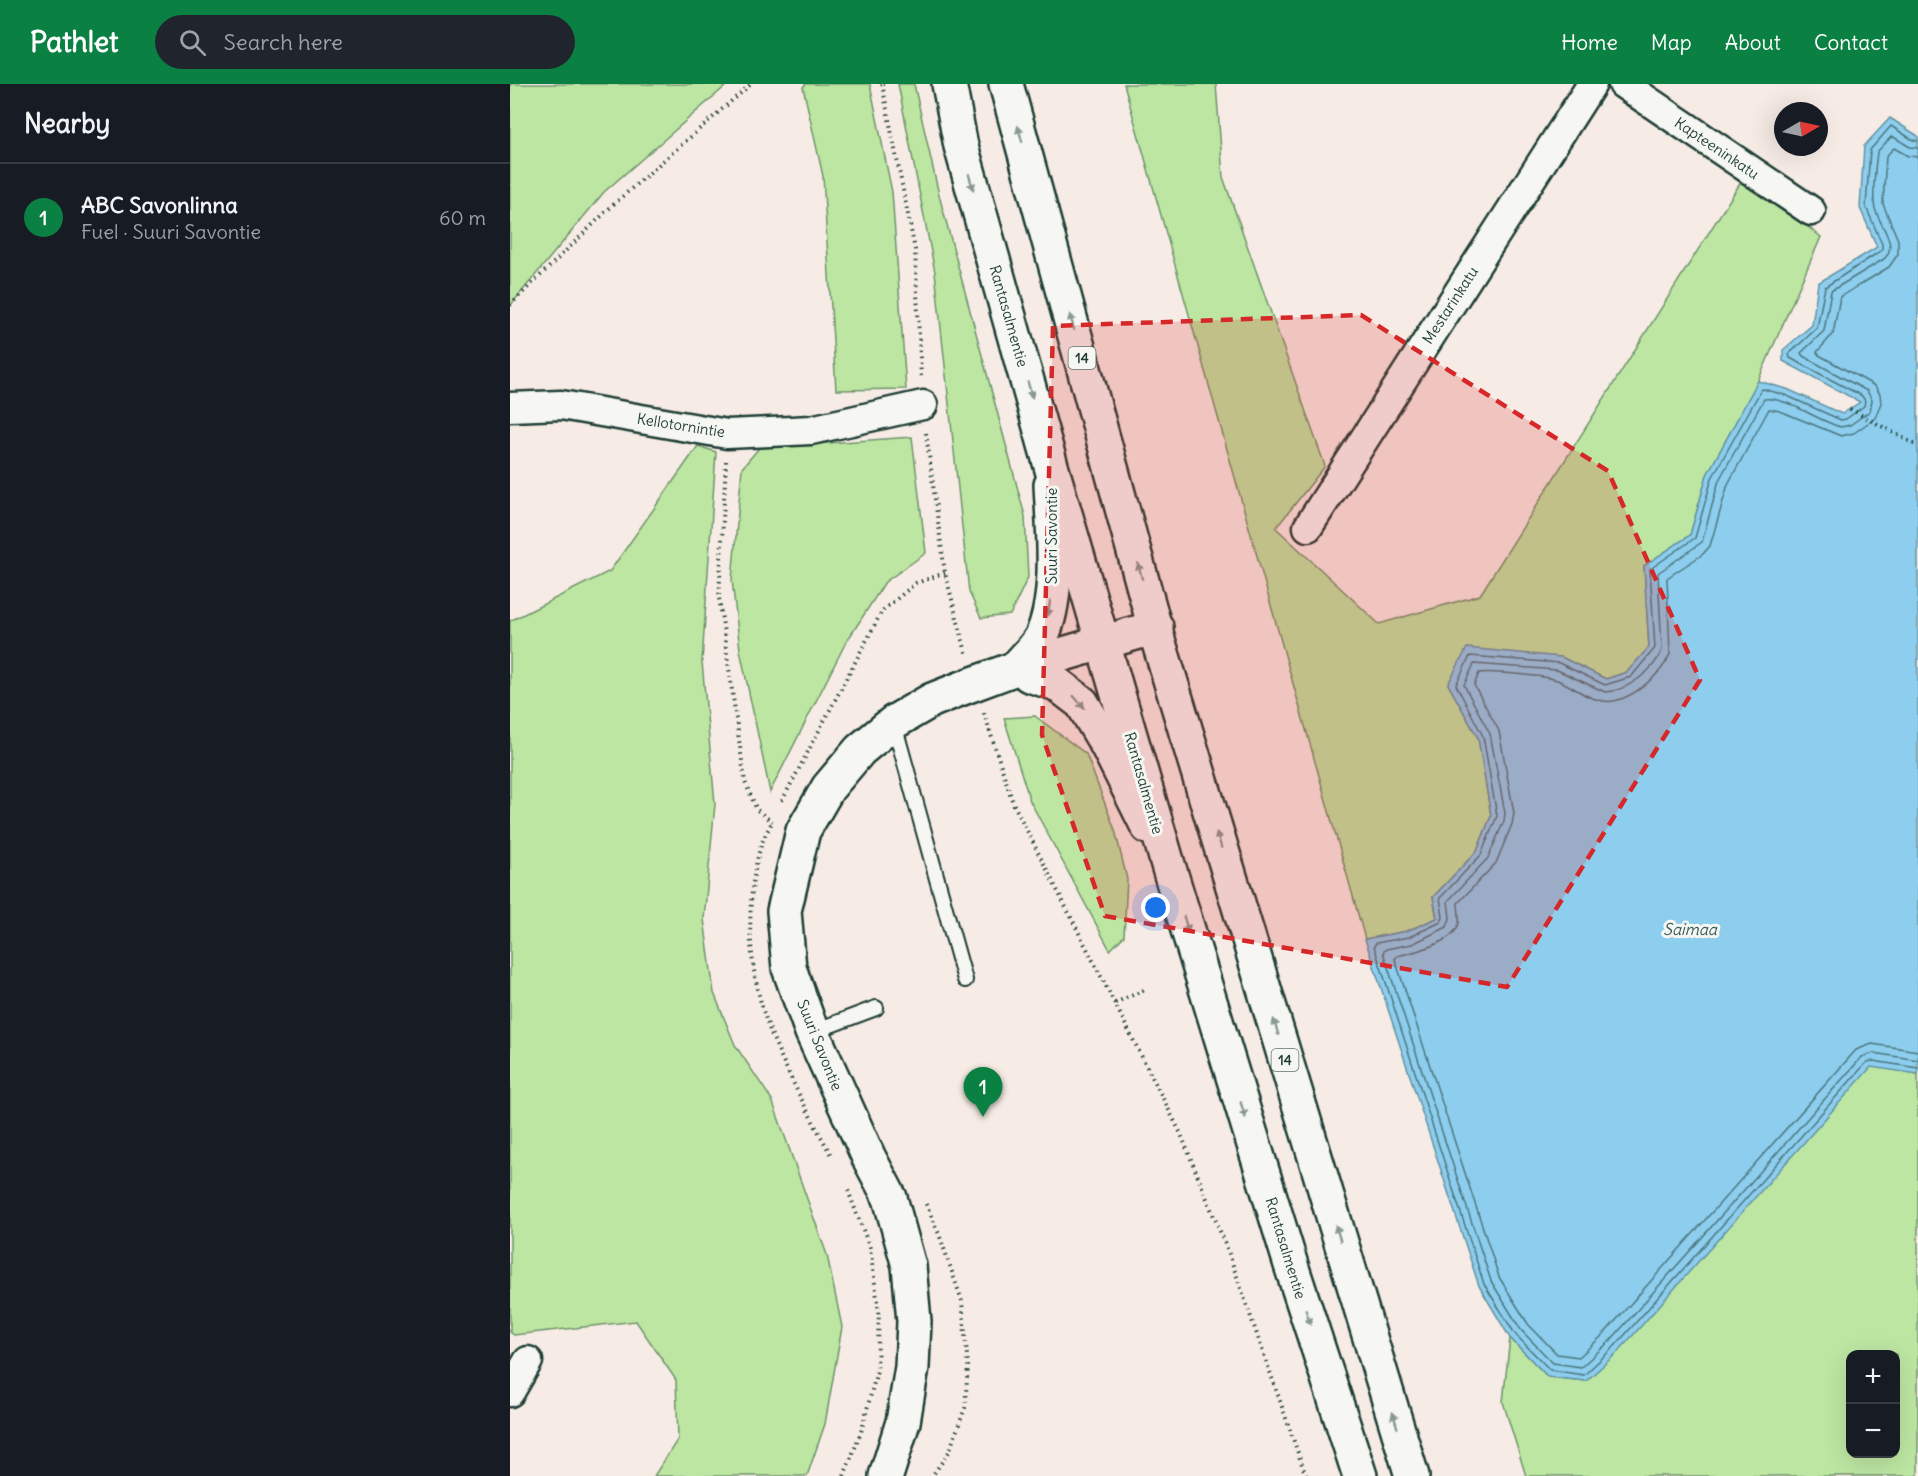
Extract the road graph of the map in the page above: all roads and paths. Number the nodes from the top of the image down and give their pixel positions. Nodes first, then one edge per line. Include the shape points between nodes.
1 (751, 84) edge
2 (882, 84) edge
3 (949, 84) edge
4 (1592, 84) edge
5 (1623, 84) edge
6 (1007, 86) edge
7 (1811, 211) dead end
8 (510, 305) edge
9 (923, 405) junction
10 (510, 407) edge
11 (1850, 409) dead end
12 (727, 434) junction
13 (1918, 446) edge
14 (1051, 466) junction
15 (1308, 527) dead end
16 (1157, 635) junction
17 (1106, 651) junction
18 (1022, 672) junction
19 (974, 683) junction
20 (894, 722) junction
21 (772, 822) dead end
22 (1169, 868) junction
23 (965, 980) dead end
24 (1146, 989) dead end
25 (1115, 1003) junction
26 (876, 1008) dead end
27 (812, 1032) junction
28 (528, 1361) dead end
29 (510, 1392) edge
30 (886, 1476) edge
31 (1306, 1476) edge
32 (1360, 1476) edge
33 (1412, 1476) edge

1 - 8 path via 615,203
2 - 9 path via 915,250
3 -> 14 main road, Rantasalmentie via 962,146
4 - 15 street, Mestarinkatu
5 - 7 street, Kapteeninkatu
16 -> 6 main road, 14
9 - 12 street, Kellotornintie via 811,430
9 - 19 path via 945,573
10 - 12 street, Kellotornintie via 561,405
11 - 13 path
12 - 21 path via 719,598 745,782 757,810
14 - 17 main road, Rantasalmentie
14 -> 18 main road, Suuri Savontie via 1054,571 1049,608 1044,632
16 - 17 main road, Suuri Savontie
33 -> 16 main road, 14
17 - 18 main road, Suuri Savontie
17 - 22 main road, Rantasalmentie
18 - 19 main road, Suuri Savontie
18 -> 22 main road, Suuri Savontie via 1057,684 1082,703
19 - 20 main road, Suuri Savontie via 932,700
19 - 25 path via 1013,803
20 - 23 lane
20 - 27 main road, Suuri Savontie via 860,750 828,788 803,831 784,910 789,968
22 -> 32 main road, Rantasalmentie
24 - 25 path
25 - 31 path via 1189,1154 1228,1251
26 - 27 lane
27 - 30 main road, Suuri Savontie via 890,1198 909,1266 915,1321 912,1367 903,1422
28 - 29 street

